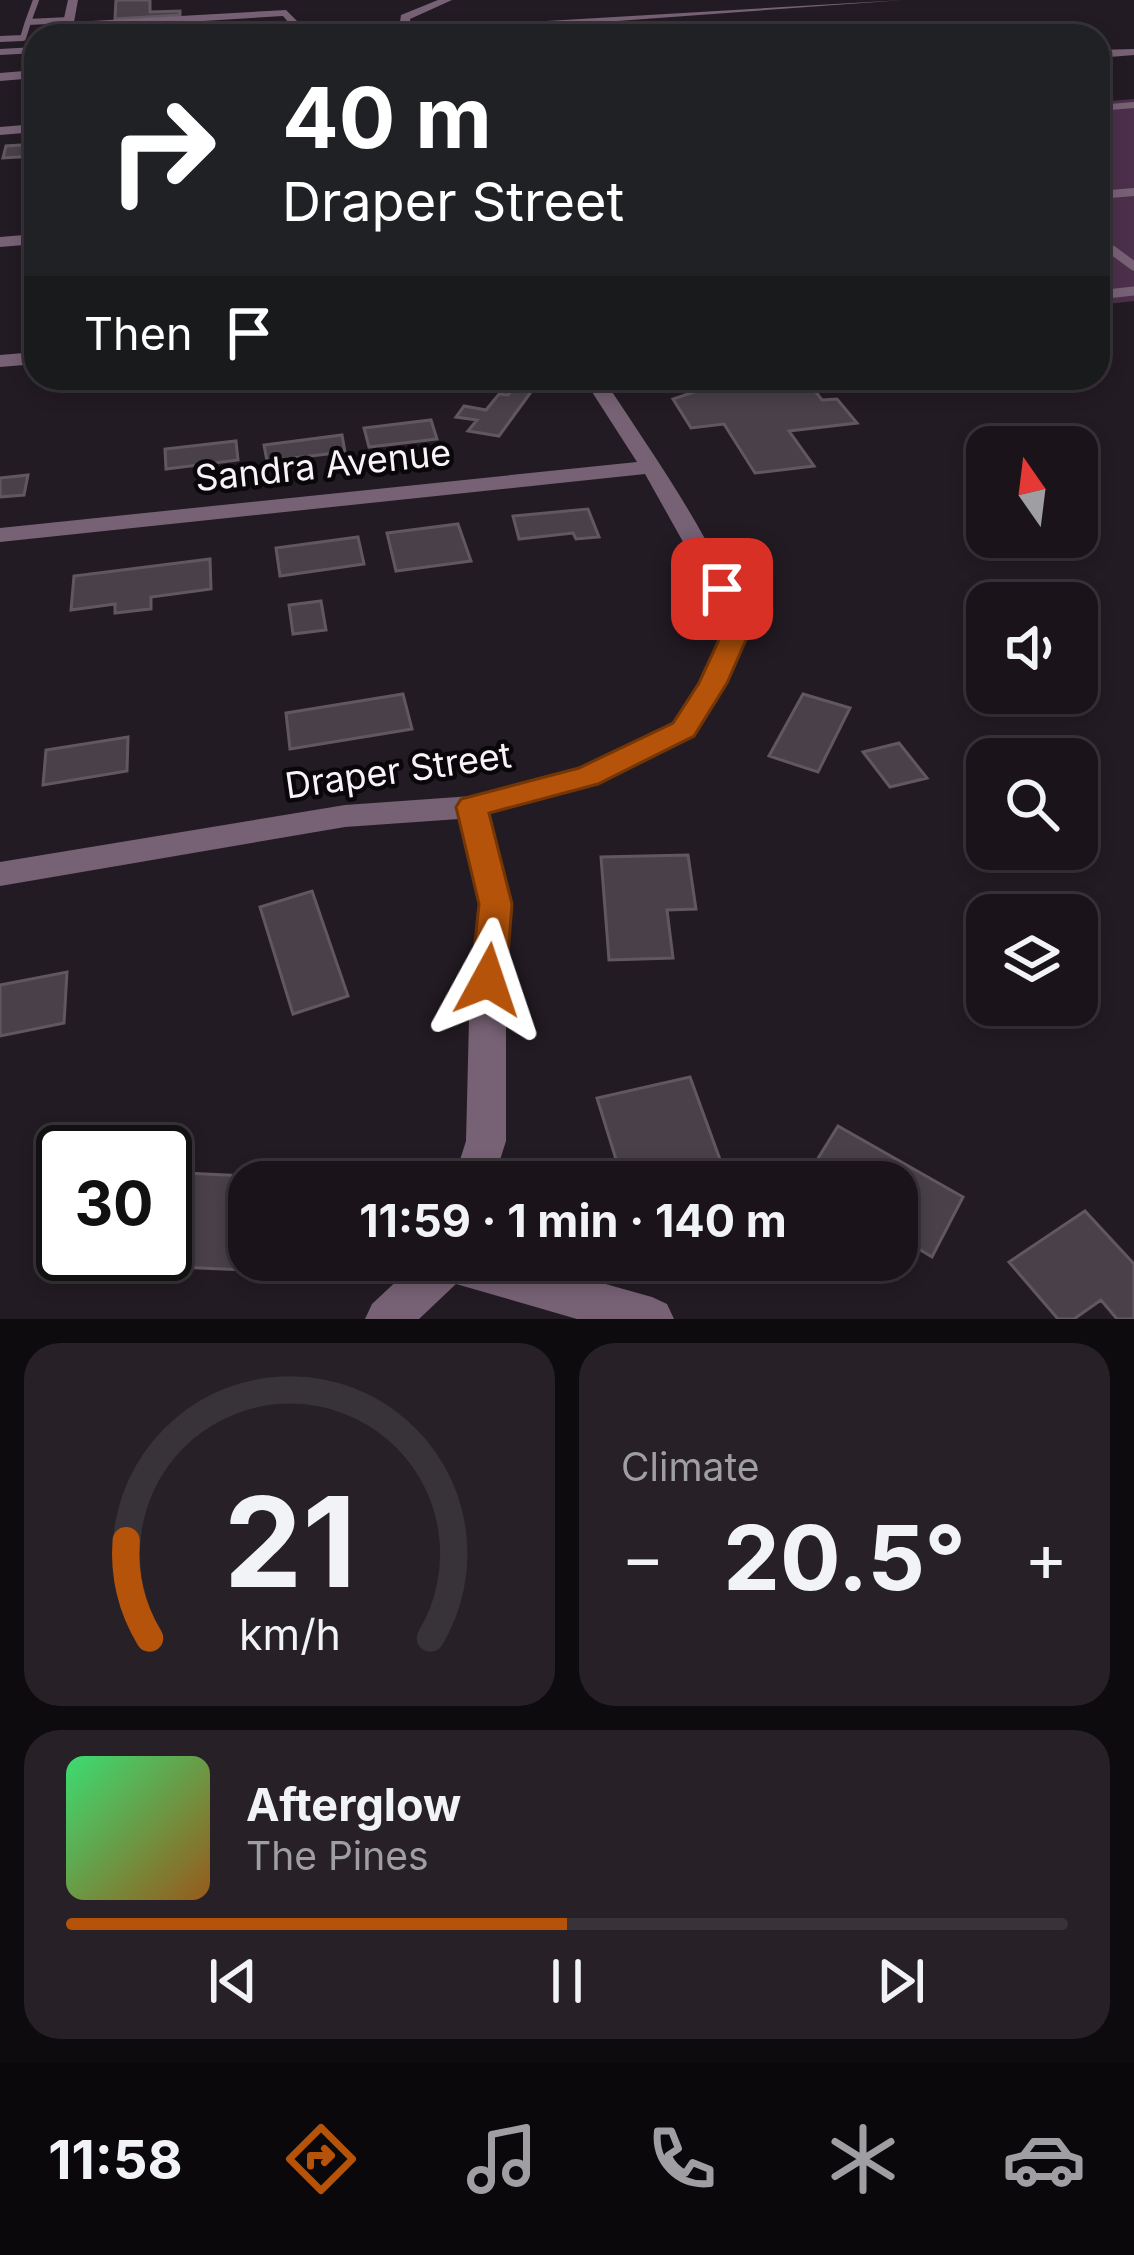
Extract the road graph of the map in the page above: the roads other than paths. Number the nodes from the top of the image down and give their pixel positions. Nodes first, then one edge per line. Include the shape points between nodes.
1 (447, 0) edge
2 (898, 0) edge
3 (287, 6) edge
4 (607, 7) dead end
5 (614, 19) junction
6 (98, 24) edge
7 (405, 24) edge
8 (544, 24) edge
9 (601, 390) edge
10 (652, 467) junction
11 (0, 536) edge
12 (472, 807) junction
13 (0, 874) edge
14 (480, 1161) edge
15 (428, 1281) edge
16 (522, 1281) edge
17 (387, 1319) edge
18 (652, 1319) edge

1 - 7 street via 405,16
2 - 5 street
3 - 6 street
4 - 5 street
5 - 8 street
9 - 10 street, Draper Street
10 - 11 street, Sandra Avenue
10 - 12 street, Draper Street via 722,589 735,633 713,683 683,730 588,777
12 - 13 street, Draper Street via 345,815
12 - 14 street via 496,904
15 - 17 street
16 - 18 street

